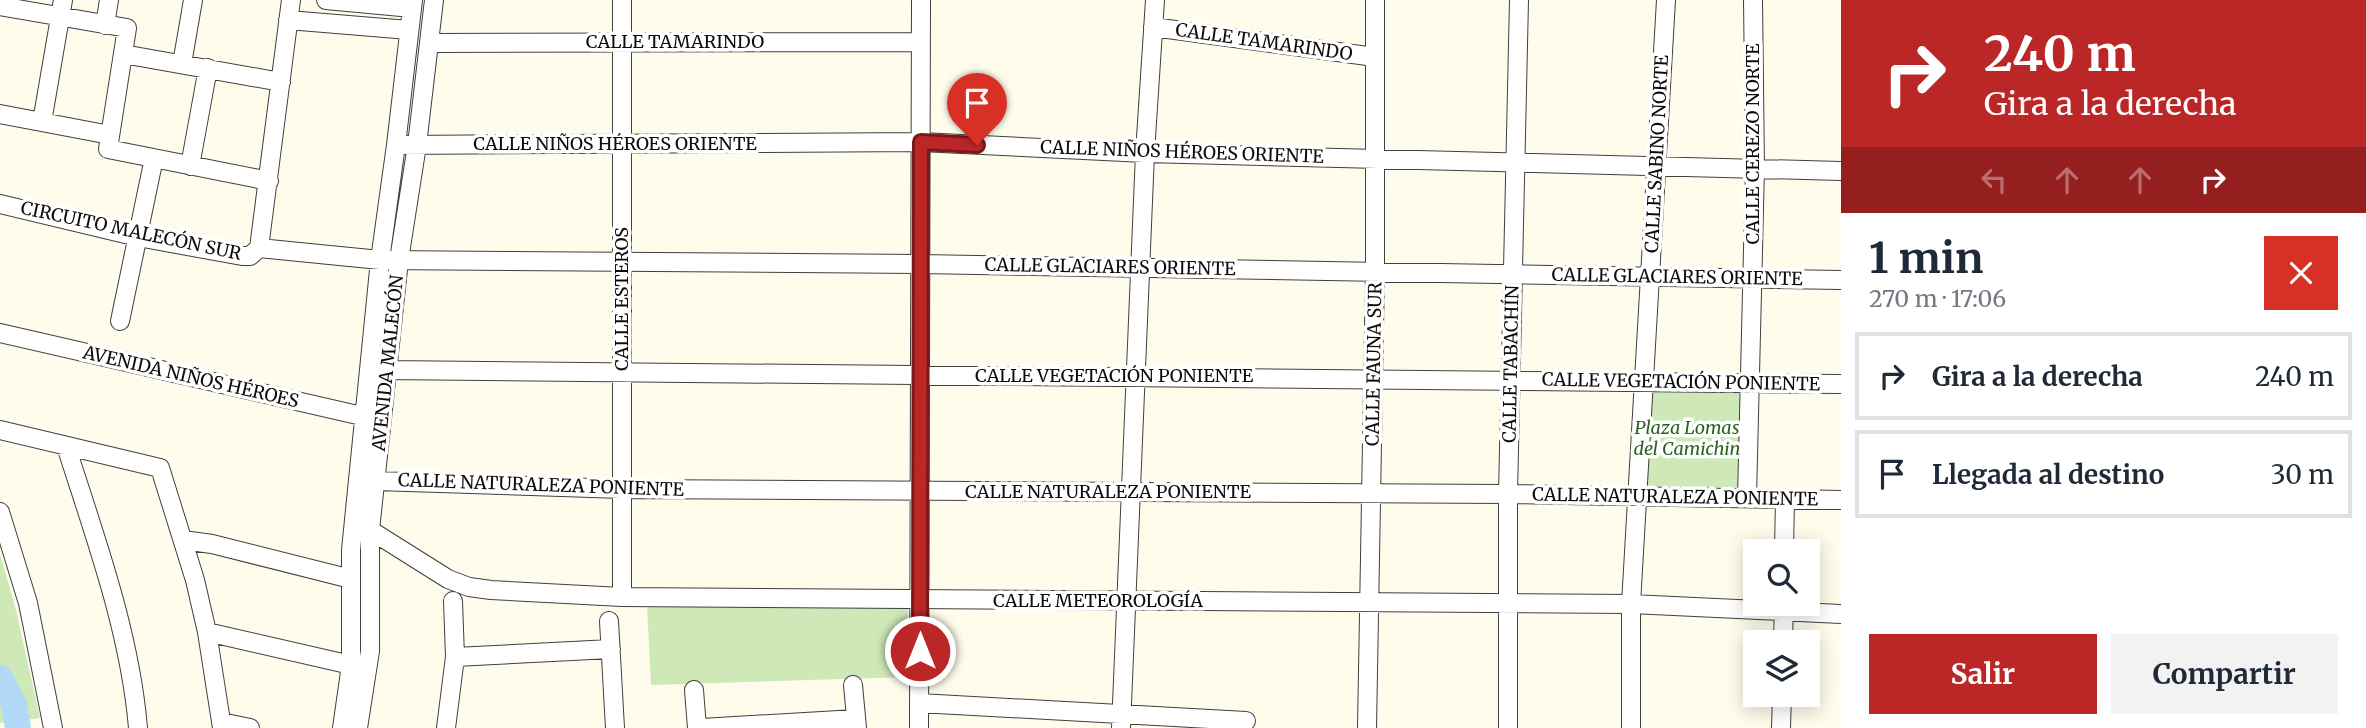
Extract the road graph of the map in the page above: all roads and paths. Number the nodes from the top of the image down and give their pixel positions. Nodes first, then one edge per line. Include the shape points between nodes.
1 (109, 0) edge
2 (193, 0) edge
3 (291, 0) edge
4 (326, 0) edge
5 (434, 0) edge
6 (622, 0) edge
7 (921, 0) edge
8 (1155, 0) edge
9 (1375, 0) edge
10 (1519, 0) edge
11 (1666, 0) edge
12 (1753, 0) edge
13 (412, 4) edge
14 (0, 6) edge
15 (62, 8) edge
16 (288, 20) junction
17 (105, 25) junction
18 (1153, 27) junction
19 (409, 30) junction
20 (622, 42) junction
21 (921, 42) junction
22 (429, 43) junction
23 (123, 54) junction
24 (1375, 57) junction
25 (182, 64) junction
26 (208, 68) junction
27 (281, 82) junction
28 (0, 114) edge
29 (42, 122) junction
30 (110, 135) junction
31 (921, 142) junction
32 (622, 144) junction
33 (396, 145) junction
34 (417, 145) junction
35 (1145, 153) junction
36 (1375, 157) junction
37 (154, 158) junction
38 (1516, 161) junction
39 (1657, 165) junction
40 (190, 166) junction
41 (1755, 167) junction
42 (1841, 171) edge
43 (269, 181) junction
44 (0, 204) edge
45 (138, 237) junction
46 (258, 248) junction
47 (380, 260) junction
48 (399, 260) junction
49 (622, 261) junction
50 (921, 264) junction
51 (1140, 267) junction
52 (1375, 272) junction
53 (1513, 274) junction
54 (1650, 276) junction
55 (1753, 278) junction
56 (1841, 280) edge
57 (120, 320) dead end
58 (0, 333) edge
59 (387, 370) junction
60 (622, 372) junction
61 (921, 374) junction
62 (1135, 376) junction
63 (1373, 378) junction
64 (1511, 379) junction
65 (1644, 381) junction
66 (1841, 384) edge
67 (1750, 385) junction
68 (373, 418) junction
69 (0, 430) edge
70 (66, 446) junction
71 (376, 481) junction
72 (622, 489) junction
73 (921, 491) junction
74 (1130, 492) junction
75 (1371, 493) junction
76 (1507, 494) junction
77 (1638, 496) junction
78 (1747, 498) junction
79 (1785, 499) junction
80 (1841, 500) edge
81 (0, 512) edge
82 (370, 530) junction
83 (1784, 539) edge
84 (183, 540) junction
85 (351, 579) junction
86 (622, 597) junction
87 (920, 599) junction
88 (453, 601) dead end
89 (1126, 601) junction
90 (1369, 603) junction
91 (1507, 604) junction
92 (1631, 604) junction
93 (1743, 607) edge
94 (1820, 612) edge
95 (1841, 614) edge
96 (608, 621) dead end
97 (208, 632) junction
98 (611, 649) junction
99 (455, 657) junction
100 (351, 665) junction
101 (853, 685) dead end
102 (694, 690) dead end
103 (919, 703) junction
104 (1782, 707) edge
105 (1246, 721) dead end
106 (1121, 722) edge
107 (856, 723) edge
108 (222, 725) edge
109 (52, 728) edge
110 (138, 728) edge
111 (250, 728) edge
112 (342, 728) edge
113 (359, 728) edge
114 (446, 728) edge
115 (615, 728) edge
116 (699, 728) edge
117 (919, 728) edge
118 (1367, 728) edge
119 (1507, 728) edge
120 (1631, 728) edge
121 (1781, 728) edge

1 - 17 street
2 - 25 street
3 - 16 street
4 - 13 street
5 - 22 street, AVENIDA MALECÓN
6 - 20 street, CALLE ESTEROS
7 - 21 street
8 - 18 street
9 - 24 street, CALLE FAUNA SUR
10 - 38 street, CALLE TABACHÍN
11 - 39 street, CALLE SABINO NORTE
12 - 41 street, CALLE CEREZO NORTE
13 - 19 street, AVENIDA MALECÓN
14 - 15 street
15 - 17 street
15 - 29 street
16 - 19 street
16 - 27 street
17 - 23 street via 127,28
18 - 24 street, CALLE TAMARINDO
18 - 35 street
19 - 33 street, AVENIDA MALECÓN
20 - 21 street, CALLE TAMARINDO
20 - 22 street, CALLE TAMARINDO
20 - 32 street, CALLE ESTEROS
21 - 31 street
22 - 34 street, AVENIDA MALECÓN
23 - 25 street
23 - 30 street
24 - 36 street, CALLE FAUNA SUR
25 - 26 street
26 - 27 street
26 - 40 street
27 - 43 street
28 - 29 street
29 - 30 street
30 - 37 street via 107,149
31 - 32 street, CALLE NIÑOS HÉROES ORIENTE
31 - 35 street, CALLE NIÑOS HÉROES ORIENTE
31 - 50 street
32 - 34 street, CALLE NIÑOS HÉROES ORIENTE
32 - 49 street, CALLE ESTEROS
33 - 34 street, CALLE NIÑOS HÉROES ORIENTE
33 - 47 street, AVENIDA MALECÓN
34 - 48 street, AVENIDA MALECÓN
35 - 36 street, CALLE NIÑOS HÉROES ORIENTE
35 - 51 street
36 - 38 street, CALLE NIÑOS HÉROES ORIENTE
36 - 52 street, CALLE FAUNA SUR
37 - 40 street
37 - 45 street
38 - 39 street, CALLE NIÑOS HÉROES ORIENTE
38 - 53 street, CALLE TABACHÍN
39 - 41 street, CALLE NIÑOS HÉROES ORIENTE
39 - 54 street, CALLE SABINO NORTE
40 - 43 street
41 - 42 street, CALLE NIÑOS HÉROES ORIENTE
41 - 55 street, CALLE CEREZO NORTE
43 - 46 street
44 - 45 street, CIRCUITO MALECÓN SUR
45 - 46 street, CIRCUITO MALECÓN SUR via 242,256 250,256
45 - 57 street
46 - 47 street, CIRCUITO MALECÓN SUR
47 - 48 street, CALLE GLACIARES ORIENTE
47 - 68 street, AVENIDA MALECÓN
48 - 49 street, CALLE GLACIARES ORIENTE
48 - 59 street, AVENIDA MALECÓN
49 - 50 street, CALLE GLACIARES ORIENTE
49 - 60 street, CALLE ESTEROS
50 - 51 street, CALLE GLACIARES ORIENTE
50 - 61 street
51 - 52 street, CALLE GLACIARES ORIENTE
51 - 62 street
52 - 53 street, CALLE GLACIARES ORIENTE
52 - 63 street, CALLE FAUNA SUR
53 - 54 street, CALLE GLACIARES ORIENTE
53 - 64 street, CALLE TABACHÍN
54 - 55 street, CALLE GLACIARES ORIENTE
54 - 65 street, CALLE SABINO NORTE
55 - 56 street, CALLE GLACIARES ORIENTE
55 - 67 street, CALLE CEREZO NORTE
58 - 68 street, AVENIDA NIÑOS HÉROES
59 - 60 street, CALLE VEGETACIÓN PONIENTE
59 - 68 street, AVENIDA MALECÓN
60 - 61 street, CALLE VEGETACIÓN PONIENTE
60 - 72 street, CALLE ESTEROS
61 - 62 street, CALLE VEGETACIÓN PONIENTE
61 - 73 street
62 - 63 street, CALLE VEGETACIÓN PONIENTE
62 - 74 street
63 - 64 street, CALLE VEGETACIÓN PONIENTE
63 - 75 street, CALLE FAUNA SUR
64 - 65 street, CALLE VEGETACIÓN PONIENTE
64 - 76 street, CALLE TABACHÍN
65 - 67 street, CALLE VEGETACIÓN PONIENTE
65 - 77 street, CALLE SABINO NORTE
66 - 67 street, CALLE VEGETACIÓN PONIENTE
67 - 78 street, CALLE CEREZO NORTE
68 - 71 street, AVENIDA MALECÓN
68 - 85 street, AVENIDA MALECÓN via 351,550
69 - 70 street
70 - 84 street via 161,472
70 - 110 street via 121,632
71 - 72 street, CALLE NATURALEZA PONIENTE
71 - 82 street, AVENIDA MALECÓN
72 - 73 street, CALLE NATURALEZA PONIENTE
72 - 86 street, CALLE ESTEROS
73 - 74 street, CALLE NATURALEZA PONIENTE
73 - 87 street
74 - 75 street, CALLE NATURALEZA PONIENTE
74 - 89 street
75 - 76 street, CALLE NATURALEZA PONIENTE
75 - 90 street, CALLE FAUNA SUR
76 - 77 street, CALLE NATURALEZA PONIENTE
76 - 91 street, CALLE TABACHÍN
77 - 78 street, CALLE NATURALEZA PONIENTE
77 - 92 street, CALLE SABINO NORTE
78 - 79 street, CALLE NATURALEZA PONIENTE
79 - 80 street, CALLE NATURALEZA PONIENTE
79 - 83 street
81 - 109 street via 28,603
82 - 86 street, CALLE METEOROLOGÍA via 448,579 469,587
82 - 113 street, AVENIDA MALECÓN via 370,651
84 - 85 street
84 - 97 street
85 - 100 street, AVENIDA MALECÓN
86 - 87 street, CALLE METEOROLOGÍA
87 - 89 street, CALLE METEOROLOGÍA
87 - 103 street
88 - 99 street
89 - 90 street, CALLE METEOROLOGÍA
89 - 106 street
90 - 91 street, CALLE METEOROLOGÍA
90 - 118 street, CALLE FAUNA SUR
91 - 92 street, CALLE METEOROLOGÍA
91 - 119 street, CALLE TABACHÍN
92 - 93 street, CALLE METEOROLOGÍA
92 - 120 street, CALLE SABINO NORTE
94 - 95 street, CALLE METEOROLOGÍA
96 - 98 street
97 - 100 street
97 - 108 street
98 - 99 street
98 - 115 street
99 - 114 street
100 - 112 street, AVENIDA MALECÓN
101 - 107 street
102 - 116 street
103 - 106 street
103 - 117 street
104 - 121 street
105 - 106 street
107 - 116 street
108 - 111 street

